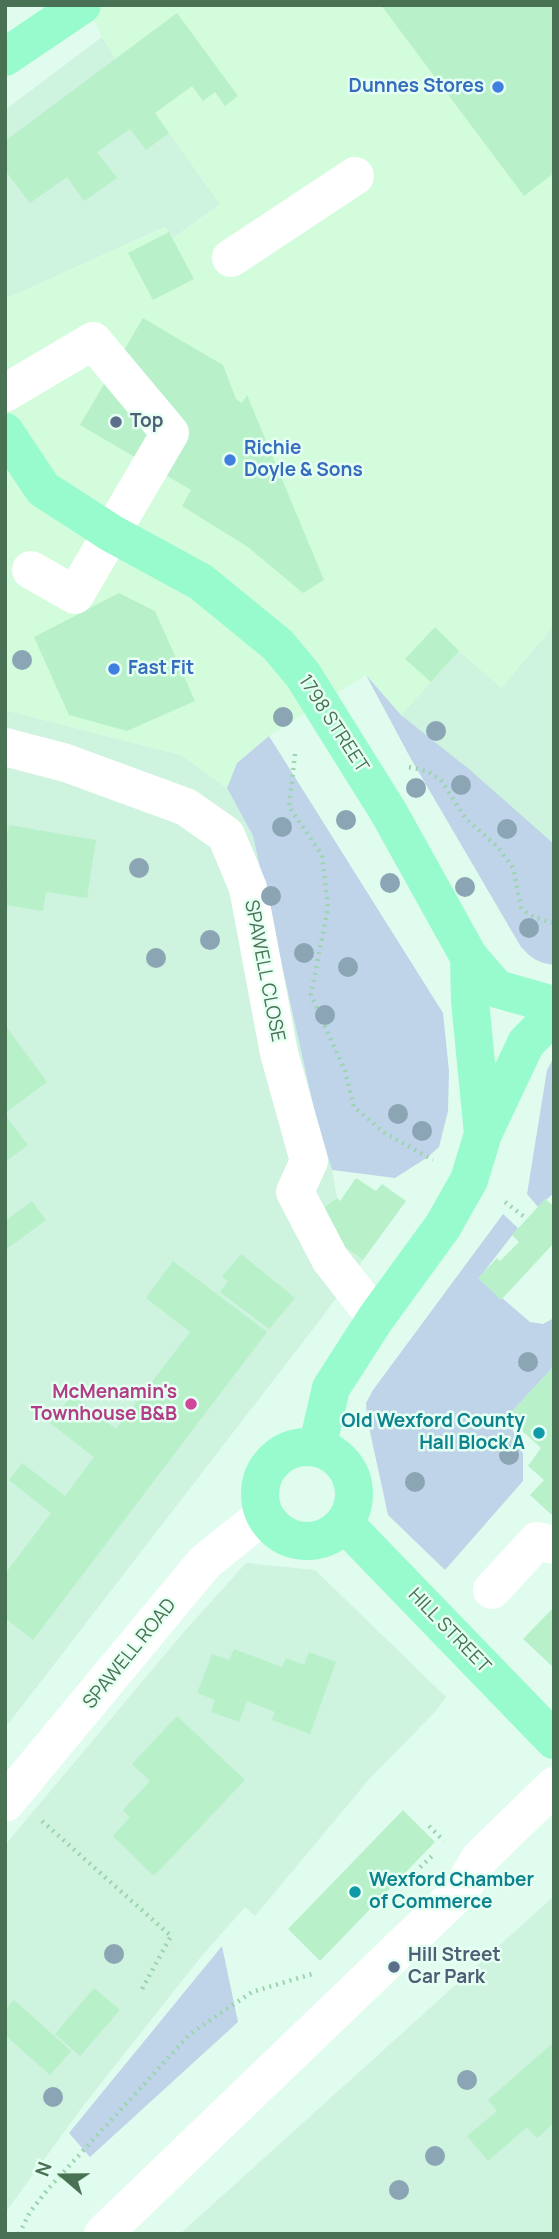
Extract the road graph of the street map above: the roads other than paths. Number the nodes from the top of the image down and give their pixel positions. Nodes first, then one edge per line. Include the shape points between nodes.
1 (82, 5) edge
2 (5, 57) edge
3 (355, 176) dead end
4 (231, 258) dead end
5 (5, 393) edge
6 (5, 432) edge
7 (111, 533) junction
8 (31, 570) dead end
9 (5, 747) edge
10 (469, 957) junction
11 (554, 1005) edge
12 (554, 1015) edge
13 (483, 1134) junction
14 (376, 1318) junction
15 (317, 1448) junction
16 (265, 1514) junction
17 (344, 1523) junction
18 (554, 1545) edge
19 (492, 1590) dead end
20 (554, 1740) edge
21 (554, 1786) edge
22 (9, 1799) edge
23 (554, 1821) edge
24 (462, 1889) junction
25 (103, 2234) edge

1 - 2 main road
3 - 4 street
5 - 7 street via 93,341 170,433
6 - 7 main road, 1798 STREET via 43,489
7 - 8 street via 75,595
7 - 10 main road, 1798 STREET via 201,582 278,645 303,675 389,813
9 - 14 street, SPAWELL CLOSE via 66,763 186,807 226,835 248,888 279,1053 309,1161 295,1192 330,1259
10 - 11 main road via 497,989
10 - 13 main road, 1798 STREET
12 - 13 main road via 526,1043
13 - 14 main road via 469,1180 443,1226
14 - 15 main road via 331,1388
15 - 16 main road via 295,1448 268,1466 261,1481
15 - 17 main road via 338,1458 348,1470 354,1494
16 - 17 main road via 278,1531 303,1541 320,1539
16 - 22 street, SPAWELL ROAD via 205,1562
17 - 20 main road, HILL STREET
18 - 19 street via 537,1541
21 - 24 street via 480,1858
23 - 24 street via 494,1875
24 - 25 street

